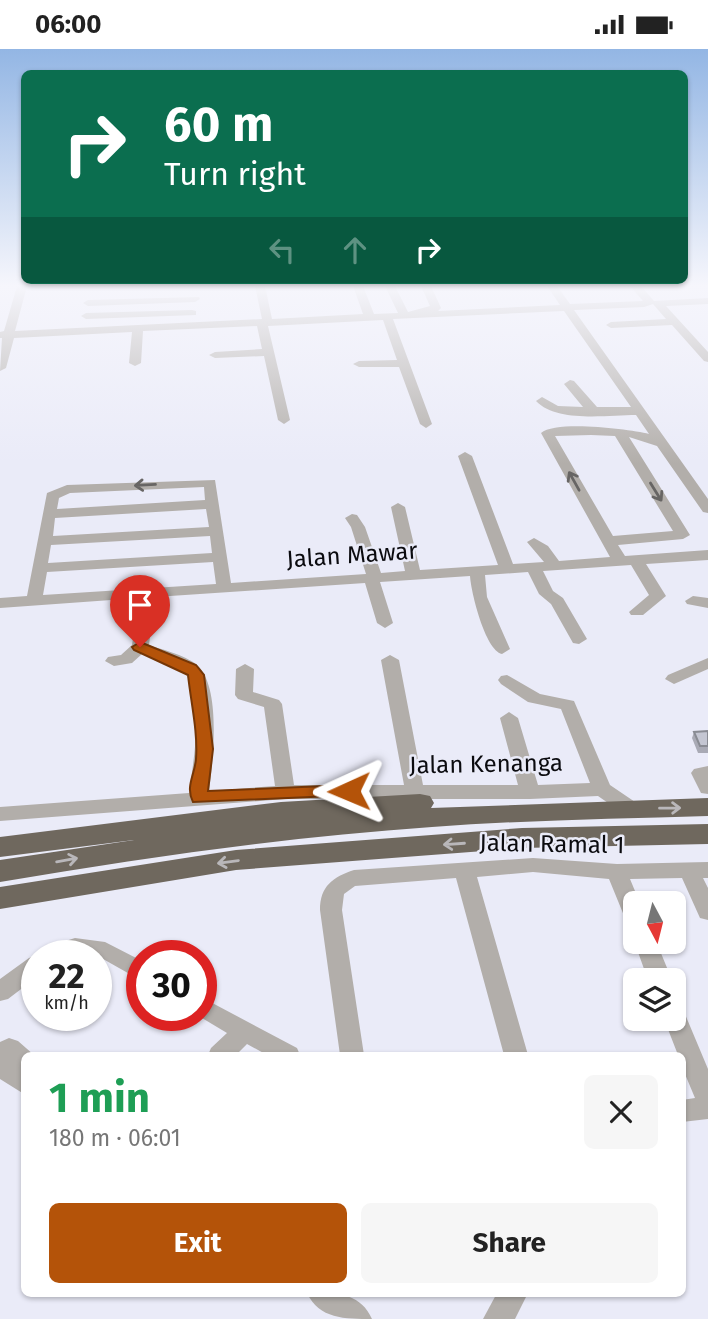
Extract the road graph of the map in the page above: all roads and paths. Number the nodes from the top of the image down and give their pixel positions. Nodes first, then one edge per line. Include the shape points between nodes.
1 (3, 345) edge
2 (137, 345) edge
3 (268, 345) edge
4 (397, 345) edge
5 (593, 345) edge
6 (696, 345) edge
7 (269, 352) junction
8 (215, 355) dead end
9 (708, 359) edge
10 (135, 363) dead end
11 (403, 363) junction
12 (359, 365) dead end
13 (0, 368) edge
14 (570, 384) dead end
15 (542, 401) dead end
16 (639, 411) junction
17 (595, 412) junction
18 (284, 420) dead end
19 (648, 423) junction
20 (426, 424) dead end
21 (626, 433) junction
22 (662, 443) junction
23 (465, 456) dead end
24 (213, 504) junction
25 (398, 507) dead end
26 (708, 509) edge
27 (48, 514) junction
28 (352, 519) dead end
29 (216, 531) junction
30 (43, 541) junction
31 (607, 541) junction
32 (534, 542) dead end
33 (704, 555) edge
34 (220, 557) junction
35 (628, 560) junction
36 (554, 565) junction
37 (533, 566) junction
38 (39, 568) junction
39 (507, 568) junction
40 (477, 570) junction
41 (413, 573) junction
42 (373, 577) junction
43 (224, 588) junction
44 (148, 593) junction
45 (34, 601) junction
46 (0, 603) edge
47 (637, 613) dead end
48 (385, 623) dead end
49 (579, 639) dead end
50 (140, 647) junction
51 (502, 649) dead end
52 (390, 660) dead end
53 (114, 661) dead end
54 (708, 663) edge
55 (245, 669) dead end
56 (674, 679) dead end
57 (507, 680) dead end
58 (509, 718) dead end
59 (708, 772) edge
60 (708, 788) edge
61 (602, 789) junction
62 (415, 792) junction
63 (530, 792) junction
64 (200, 797) junction
65 (283, 801) junction
66 (708, 807) edge
67 (631, 809) junction
68 (559, 811) junction
69 (0, 814) edge
70 (0, 832) edge
71 (708, 834) edge
72 (522, 838) junction
73 (708, 843) edge
74 (0, 847) edge
75 (464, 869) junction
76 (699, 870) edge
77 (0, 871) edge
78 (617, 872) junction
79 (117, 879) junction
80 (625, 891) edge
81 (0, 898) edge
82 (708, 912) edge
83 (0, 916) edge
84 (21, 976) edge
85 (0, 992) edge
86 (217, 1015) edge
87 (245, 1031) junction
88 (681, 1031) edge
89 (223, 1052) edge
90 (283, 1052) edge
91 (352, 1052) edge
92 (515, 1052) edge
93 (11, 1058) edge
94 (21, 1077) edge
95 (708, 1100) edge
96 (708, 1108) edge
97 (686, 1111) edge
98 (327, 1297) edge
99 (512, 1297) edge
100 (357, 1319) edge
101 (498, 1319) edge

1 - 13 street
2 - 10 street
3 - 7 street
4 - 11 street
5 - 16 street
6 - 9 street
7 - 8 street
7 - 18 street
11 - 12 street
11 - 20 street
14 - 17 street
15 - 17 street via 554,409
16 - 17 street
16 - 19 street
19 - 21 street
19 - 22 street
21 - 22 street
21 -> 31 street via 683,535
31 -> 21 street via 547,433
22 - 26 street
23 - 39 street
24 - 27 street
24 -> 27 street via 212,485 201,482 67,489 52,496
24 - 29 street
25 - 41 street
27 - 30 street
28 - 42 street
29 - 30 street
29 - 34 street
30 - 38 street
31 - 35 street
32 - 36 street
33 - 35 street, Jalan Mawar
34 - 38 street
34 - 43 street
35 - 36 street, Jalan Mawar
35 - 47 street via 658,596
36 - 37 street, Jalan Mawar
37 - 39 street, Jalan Mawar
37 - 49 street
38 - 45 street
39 - 40 street, Jalan Mawar
40 - 41 street, Jalan Mawar
40 - 51 street via 479,597
41 - 42 street, Jalan Mawar
42 - 43 street, Jalan Mawar
42 - 48 street
43 - 44 street, Jalan Mawar
44 - 45 street, Jalan Mawar
44 - 50 street
45 - 46 street, Jalan Mawar
50 - 53 street via 126,659
50 - 64 street via 191,668 196,675 205,749
52 - 62 street
54 - 56 street
55 - 65 street via 244,695 273,704
57 - 61 street via 534,698 568,705
58 - 63 street
59 - 60 street via 701,773
61 - 63 street, Jalan Kenanga
61 - 67 street
62 - 63 street, Jalan Kenanga
62 - 65 street, Jalan Kenanga
64 - 65 street, Jalan Kenanga
64 - 69 street, Jalan Kenanga
65 - 68 highway via 537,804
65 - 70 highway
65 - 74 highway
67 -> 66 highway
67 - 68 highway
77 -> 68 highway via 269,832
71 - 72 highway
72 - 73 highway
72 -> 79 highway via 236,860
75 - 78 street, Jalan Ramal 1 via 533,865
75 - 91 street, Jalan Ramal 1 via 354,878 337,886 331,901
75 - 92 street
76 - 78 street, Jalan Ramal 1
76 - 82 street
78 - 80 street
79 - 81 highway
79 - 83 highway via 62,902
84 - 85 street
86 - 87 street
87 - 89 street
87 - 90 street
88 - 95 street
93 - 94 street
96 - 97 street
98 - 100 street
99 - 101 street

